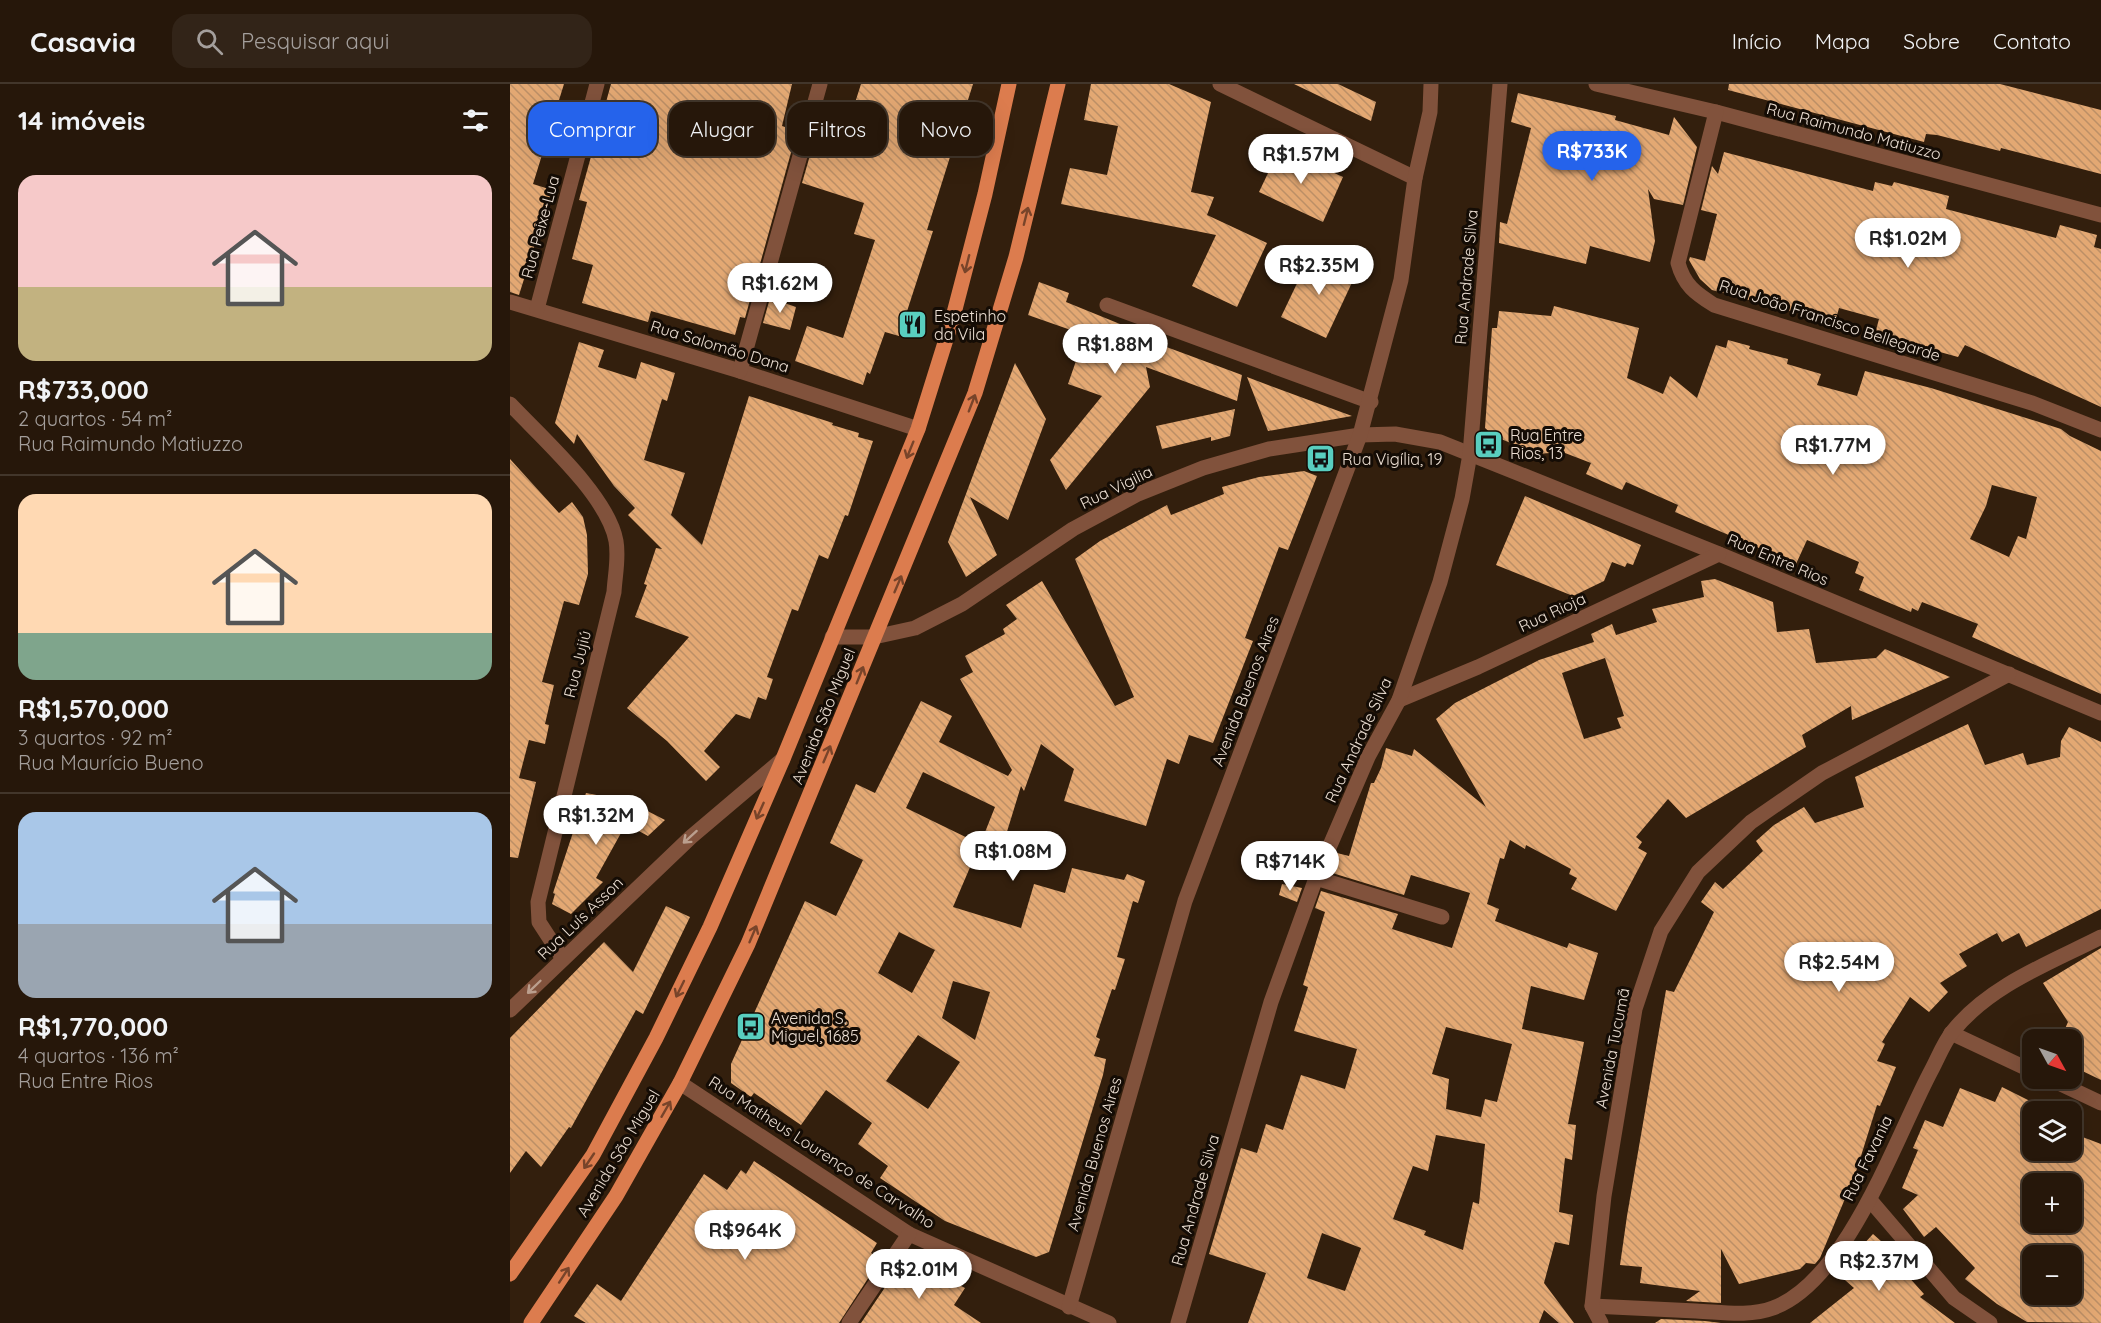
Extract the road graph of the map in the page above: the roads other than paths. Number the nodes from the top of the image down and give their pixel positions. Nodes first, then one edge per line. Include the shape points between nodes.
1 (597, 84) edge
2 (820, 84) edge
3 (1009, 84) edge
4 (1058, 84) edge
5 (1220, 84) edge
6 (1431, 84) edge
7 (1500, 84) edge
8 (1596, 84) edge
9 (1716, 112) junction
10 (1415, 178) junction
11 (2101, 216) edge
12 (510, 302) edge
13 (1107, 305) dead end
14 (537, 309) junction
15 (740, 371) junction
16 (1371, 402) junction
17 (510, 404) edge
18 (918, 429) junction
19 (2101, 430) edge
20 (1360, 435) junction
21 (1440, 442) joint
22 (1470, 454) junction
23 (1719, 554) junction
24 (832, 637) junction
25 (874, 637) junction
26 (2009, 674) junction
27 (1399, 700) junction
28 (2101, 713) edge
29 (783, 759) junction
30 (1316, 878) junction
31 (1442, 916) dead end
32 (2101, 937) edge
33 (563, 959) junction
34 (510, 1010) edge
35 (1951, 1033) junction
36 (2022, 1066) edge
37 (680, 1083) junction
38 (2071, 1089) edge
39 (2101, 1103) edge
40 (1870, 1200) junction
41 (909, 1234) junction
42 (510, 1274) edge
43 (1592, 1306) junction
44 (1069, 1307) junction
45 (1107, 1322) edge
46 (531, 1323) edge
47 (849, 1323) edge
48 (1178, 1323) edge
49 (1601, 1323) edge
50 (1990, 1323) edge

1 - 14 street, Rua Peixe-Lua
2 - 15 street
3 -> 18 main road, Avenida São Miguel via 953,317
25 -> 4 main road, Avenida São Miguel via 975,393 1016,257
5 - 10 street
6 - 10 street, Avenida Buenos Aires via 1430,112
7 - 22 street, Rua Andrade Silva
8 - 9 street, Rua Raimundo Matiuzzo
9 - 11 street, Rua Raimundo Matiuzzo
9 - 19 street, Rua João Francisco Bellegarde via 1678,263 1682,279 1693,292 1714,305 2031,403
10 - 16 street, Avenida Buenos Aires via 1401,280
12 - 14 street, Rua Salomão Dana
13 - 16 street
14 - 15 street, Rua Salomão Dana
15 - 18 street, Rua Salomão Dana
16 - 20 street, Avenida Buenos Aires
17 - 33 street, Rua Jujiú via 601,504 616,541 614,592 538,902 540,922
18 -> 24 main road, Avenida São Miguel
20 - 21 street, Rua Vigilia via 1395,434
20 - 25 street, Rua Vigilia via 1269,450 1203,468 1138,494 1073,529 962,604 915,628
20 - 44 street, Avenida Buenos Aires via 1185,901
21 - 22 street, Rua Entre Rios
22 - 23 street, Rua Entre Rios
22 - 27 street, Rua Andrade Silva via 1440,582
23 - 26 street, Rua Entre Rios
23 - 27 street, Rua Rioja via 1479,667
24 - 25 street, Rua Vigilia
24 - 29 main road, Avenida São Miguel
37 -> 25 main road, Avenida São Miguel via 748,944
26 - 28 street, Rua Entre Rios
26 - 43 street, Avenida Tucumã via 1822,773 1751,822 1698,872 1661,931 1635,1009 1604,1196
27 - 30 street, Rua Andrade Silva via 1368,757
29 -> 33 street, Rua Luís Asson via 691,837
29 -> 42 main road, Avenida São Miguel via 710,927 656,1038 593,1155
30 - 31 street
30 - 48 street, Rua Andrade Silva via 1271,1002
32 - 35 street, Rua Favania via 2014,981 1976,1006
33 -> 34 street, Rua Luís Asson
35 - 36 street
35 - 40 street, Rua Favania via 1911,1108
37 - 41 street, Rua Matheus Lourenço de Carvalho
46 -> 37 main road, Avenida São Miguel via 616,1196
38 - 39 street
40 - 43 street, Rua Favania via 1827,1264 1802,1291 1773,1308 1747,1313
40 - 50 street via 1954,1298
41 - 44 street, Rua Matheus Lourenço de Carvalho
41 - 47 street
43 - 49 street
44 - 45 street, Rua Matheus Lourenço de Carvalho

